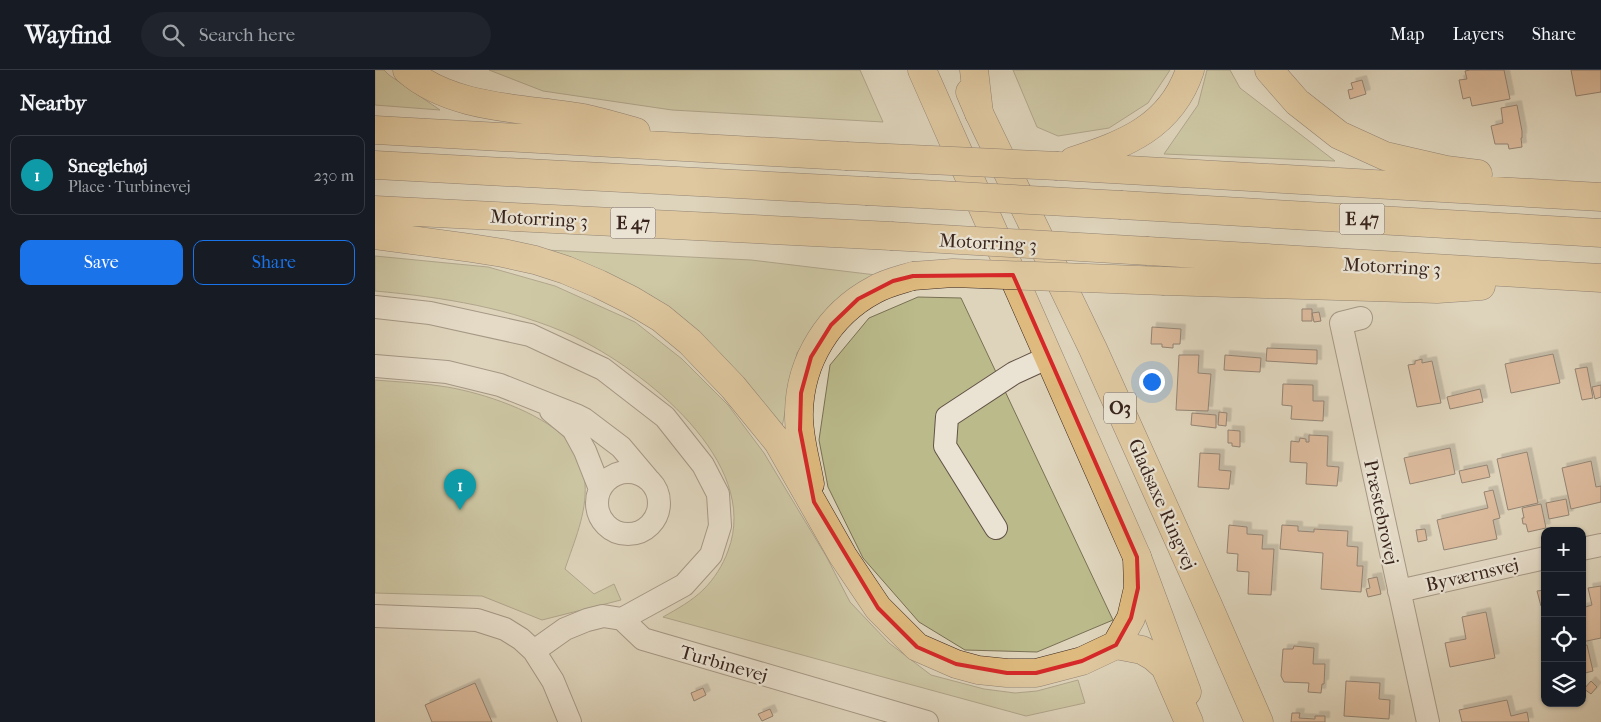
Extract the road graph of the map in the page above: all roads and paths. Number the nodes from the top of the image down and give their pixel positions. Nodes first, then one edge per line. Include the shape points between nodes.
1 (407, 70) edge
2 (922, 70) edge
3 (964, 70) edge
4 (974, 70) edge
5 (1190, 70) edge
6 (1269, 70) edge
7 (979, 114) junction
8 (375, 130) edge
9 (690, 146) junction
10 (375, 165) edge
11 (1058, 166) junction
12 (1601, 189) edge
13 (1601, 198) edge
14 (375, 210) edge
15 (1601, 233) edge
16 (375, 235) edge
17 (1599, 278) edge
18 (375, 307) edge
19 (1361, 318) dead end
20 (1049, 357) junction
21 (375, 366) edge
22 (535, 398) junction
23 (648, 479) junction
24 (600, 489) junction
25 (814, 502) junction
26 (996, 528) dead end
27 (1601, 545) edge
28 (1586, 549) edge
29 (1137, 557) junction
30 (1541, 559) edge
31 (1399, 591) junction
32 (375, 616) edge
33 (622, 619) junction
34 (1117, 645) junction
35 (534, 651) junction
36 (570, 722) edge
37 (927, 722) edge
38 (1189, 722) edge
39 (1198, 722) edge
40 (1259, 722) edge
41 (1428, 722) edge

1 - 9 main road via 441,91 477,102 585,118
2 - 20 main road, O3
3 - 7 main road, Gladsaxe Ringvej / O3
4 - 7 main road
5 - 11 main road via 1186,84 1167,111 1142,133 1113,148
6 - 12 main road via 1297,102 1339,135 1385,156 1446,170
7 - 40 main road, Gladsaxe Ringvej / O3 via 1093,349
8 - 9 main road
9 - 11 main road, bridge
10 - 15 main road, E 47, bridge
11 - 13 main road
14 - 17 main road, Motorring 3 / E 47, bridge via 891,236
16 - 25 main road via 535,260 599,284 661,318 690,342 733,387 778,442
17 - 25 main road, bridge via 1437,289 953,273 913,276 887,284 858,299 831,325 811,357 799,411
18 - 33 street via 430,312 530,335 603,369 665,417 703,465 718,494 720,526 711,555 684,585
19 - 31 street, Præstebrovej via 1341,323
20 - 26 street via 1014,373 947,417 945,446
20 - 29 main road, O3
21 - 22 street via 447,372 500,385
22 - 23 street via 585,419 621,448
22 - 24 street via 573,429
23 - 24 street via 637,473 625,472 613,476
23 - 24 street via 660,499 659,511 646,530 635,535 612,531 603,523 596,501
25 - 34 main road via 843,556 878,608 917,647 978,670 1036,673 1082,661
27 - 28 street
29 - 34 main road via 1138,588 1131,618
29 - 39 main road, O3
30 - 31 street, Byværnsvej
31 - 41 street, Præstebrovej
32 - 35 street via 477,620 505,629
33 - 35 street via 603,616 587,620 565,629
33 - 37 street, Turbinevej via 643,640
34 - 38 main road via 1142,650 1165,666
35 - 36 street via 553,681

